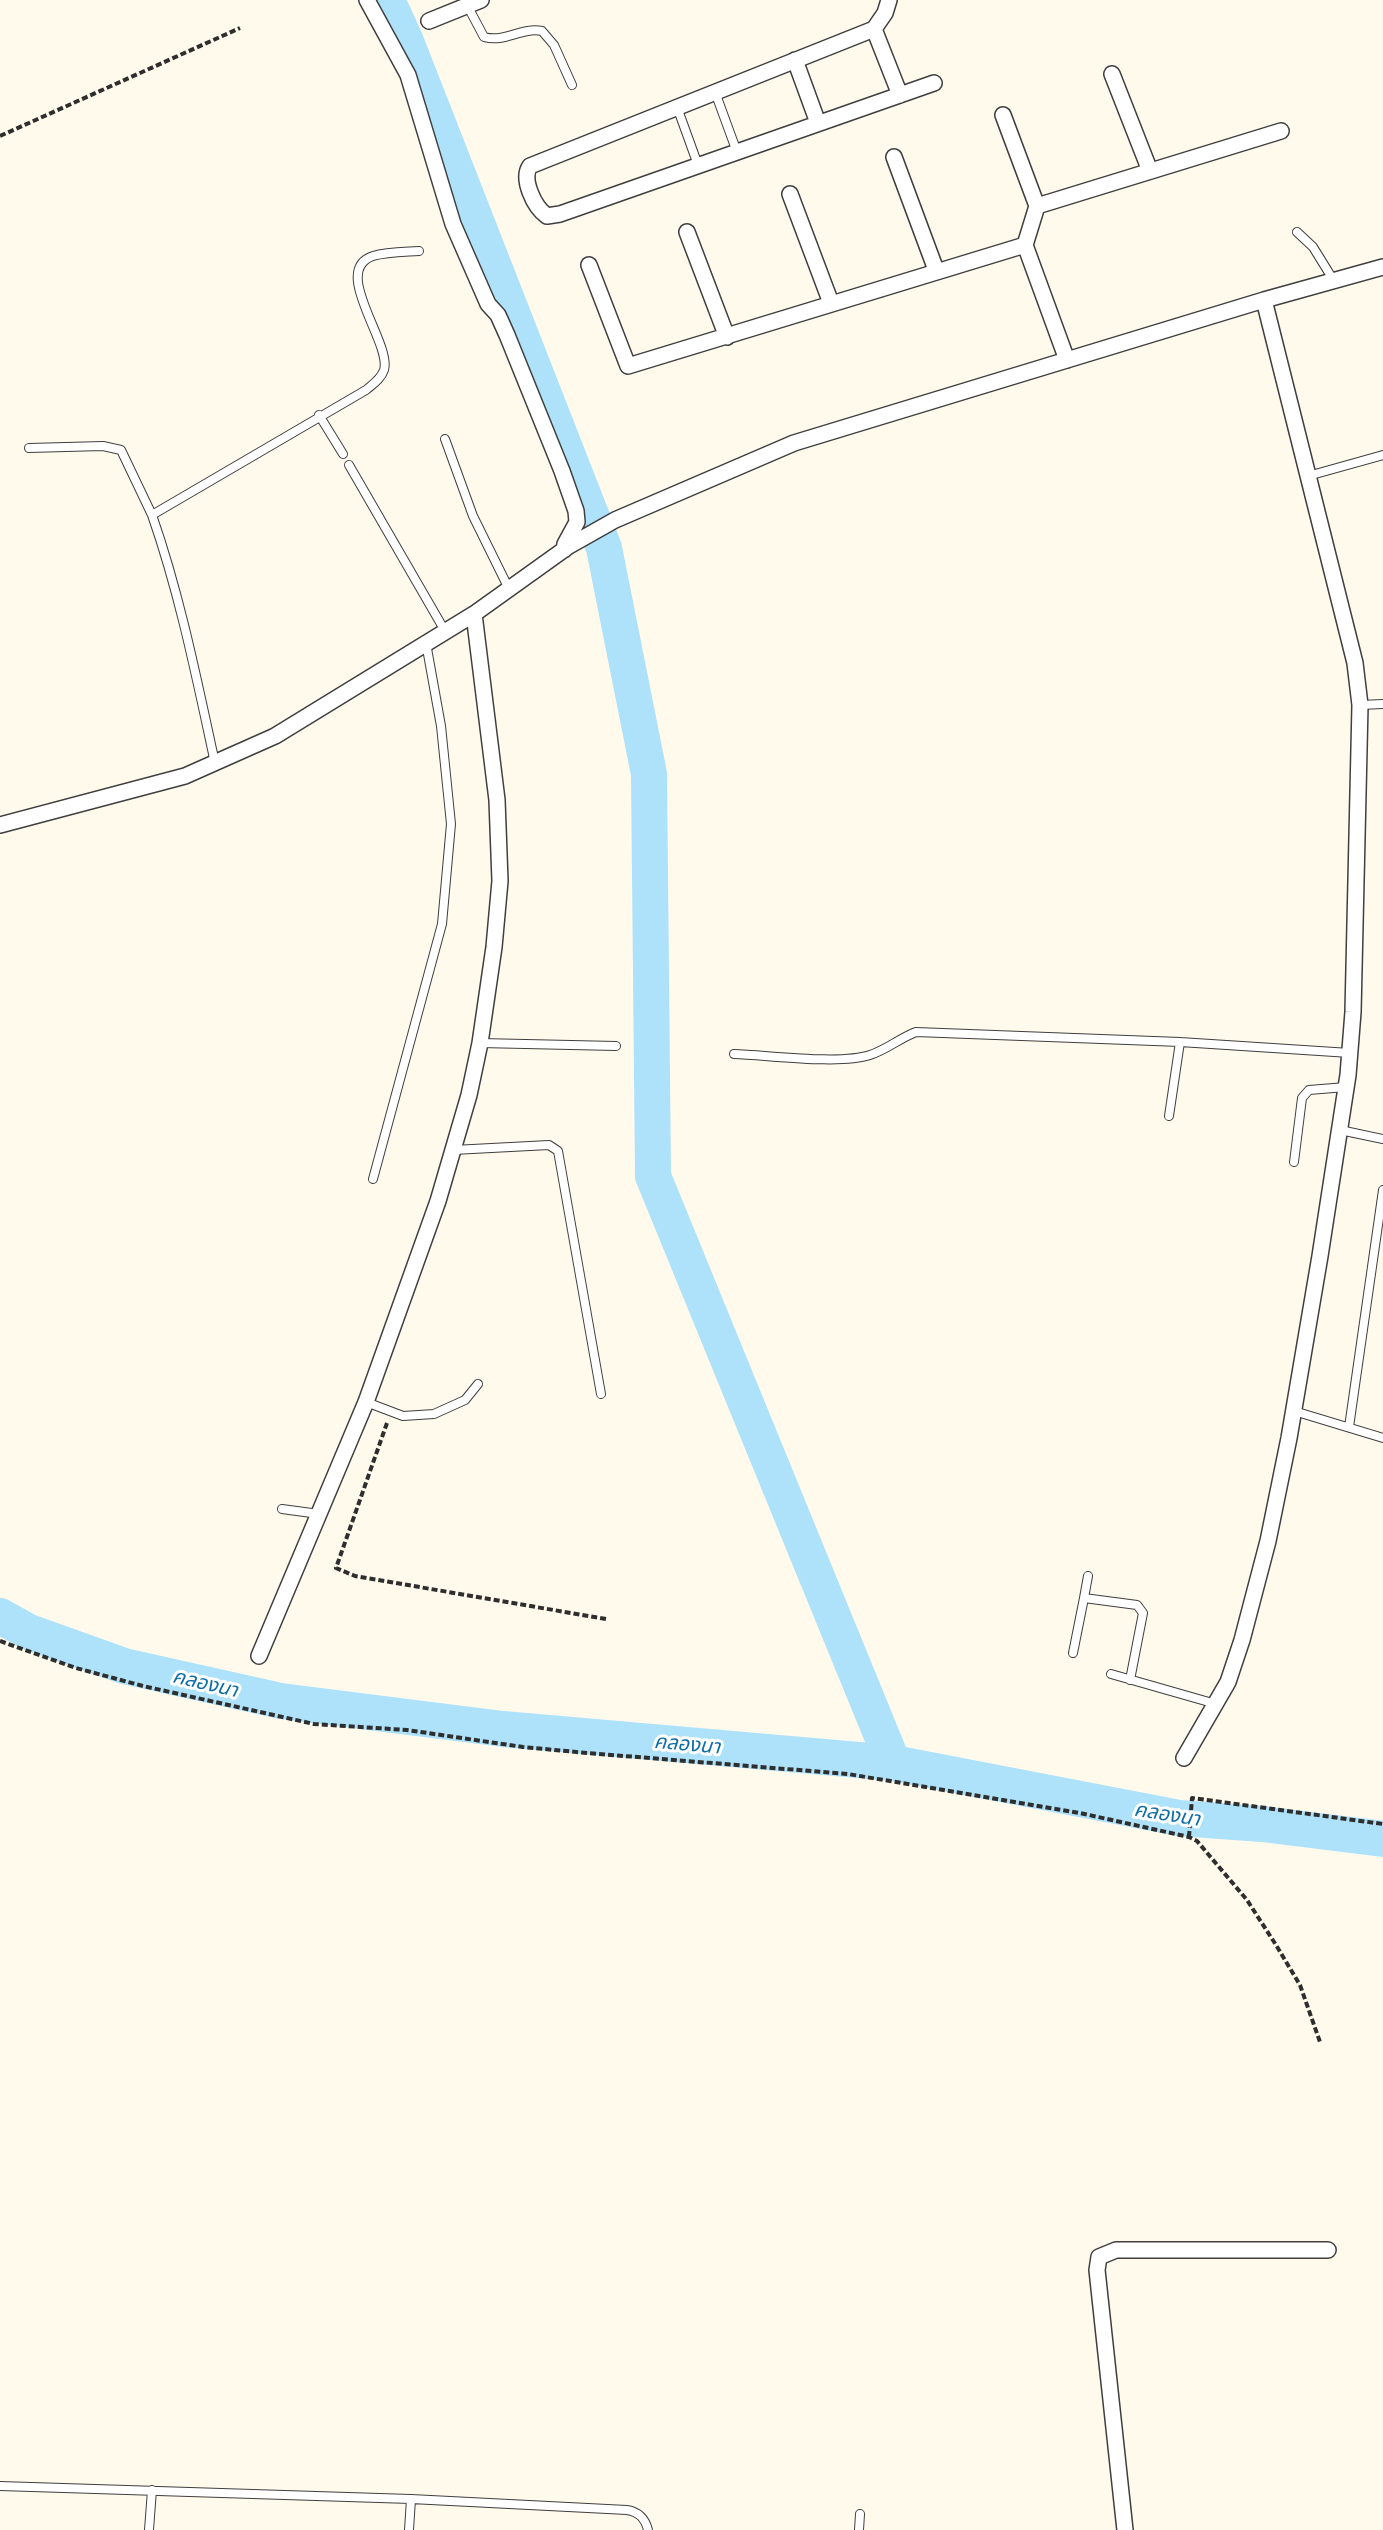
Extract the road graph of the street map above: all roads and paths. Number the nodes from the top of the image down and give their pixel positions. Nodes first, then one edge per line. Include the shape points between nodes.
1 (367, 0) edge
2 (889, 0) edge
3 (474, 3) edge
4 (429, 21) dead end
5 (240, 28) dead end
6 (874, 29) junction
7 (795, 60) junction
8 (1112, 74) dead end
9 (934, 83) dead end
10 (572, 85) dead end
11 (715, 92) junction
12 (900, 95) junction
13 (677, 107) junction
14 (1003, 115) dead end
15 (818, 123) junction
16 (1281, 131) dead end
17 (0, 136) edge
18 (737, 152) junction
19 (894, 157) dead end
20 (698, 165) junction
21 (1150, 171) junction
22 (790, 194) dead end
23 (1037, 206) junction
24 (687, 232) dead end
25 (1298, 232) dead end
26 (1025, 244) junction
27 (420, 251) dead end
28 (589, 265) dead end
29 (1383, 267) edge
30 (936, 270) junction
31 (1334, 281) junction
32 (1264, 300) junction
33 (831, 303) junction
34 (727, 336) junction
35 (1066, 360) junction
36 (319, 415) junction
37 (445, 439) dead end
38 (29, 448) dead end
39 (343, 454) dead end
40 (1383, 455) edge
41 (349, 465) dead end
42 (1308, 476) junction
43 (152, 515) junction
44 (566, 548) junction
45 (509, 590) junction
46 (474, 614) junction
47 (445, 631) junction
48 (426, 643) junction
49 (1383, 704) edge
50 (1360, 705) junction
51 (215, 763) junction
52 (0, 825) edge
53 (480, 1042) junction
54 (1180, 1042) junction
55 (616, 1046) dead end
56 (1350, 1053) junction
57 (734, 1054) dead end
58 (1346, 1088) junction
59 (1169, 1116) dead end
60 (1340, 1130) junction
61 (1383, 1139) edge
62 (453, 1150) junction
63 (1294, 1162) dead end
64 (373, 1179) dead end
65 (1383, 1190) edge
66 (478, 1384) dead end
67 (601, 1394) dead end
68 (366, 1402) junction
69 (1294, 1410) junction
70 (391, 1411) junction
71 (1349, 1427) junction
72 (1383, 1438) edge
73 (282, 1509) dead end
74 (319, 1514) junction
75 (1088, 1576) dead end
76 (1084, 1598) junction
77 (606, 1619) dead end
78 (0, 1641) edge
79 (1073, 1653) dead end
80 (259, 1656) dead end
81 (1111, 1674) dead end
82 (1130, 1680) junction
83 (1217, 1705) junction
84 (1184, 1758) dead end
85 (1383, 1824) edge
86 (1189, 1837) junction
87 (1320, 2042) dead end
88 (1328, 2250) dead end
89 (0, 2486) edge
90 (152, 2490) junction
91 (411, 2499) junction
92 (860, 2514) dead end
93 (149, 2530) edge
94 (409, 2530) edge
95 (648, 2530) edge
96 (859, 2530) edge
97 (1125, 2530) edge

1 - 44 street via 408,75 453,224 488,304 507,335 562,471 577,522
2 - 6 street
3 - 4 street
3 - 10 lane via 484,37 496,40 532,29 542,31 554,45
5 - 17 path
6 - 7 street
6 - 12 street
7 - 11 street
7 - 15 street
8 - 21 street
9 - 12 street
11 - 13 street
11 - 18 lane
12 - 15 street
13 - 20 lane
13 - 20 street via 536,162 527,169 526,179 537,207 547,216
14 - 23 street
15 - 18 street
16 - 21 street
18 - 20 street
19 - 30 street
21 - 23 street
22 - 33 street
23 - 26 street
24 - 34 street
25 - 31 lane
26 - 30 street
26 - 35 street
27 - 36 lane via 372,256 363,263 357,279 385,367 380,379 366,390
28 - 34 street via 628,366
29 - 31 street
30 - 33 street
31 - 32 street
32 - 35 street
32 - 42 street
33 - 34 street
35 - 44 street via 794,443 615,520
36 - 39 lane
36 - 43 lane
37 - 45 lane via 473,516
38 - 43 lane via 103,446 121,450
40 - 42 lane
41 - 47 lane
42 - 50 street via 1355,663
43 - 51 lane via 189,647
44 - 45 street
45 - 46 street
46 - 47 street
46 - 53 street via 497,800 500,881
47 - 48 street
48 - 51 street via 275,736
48 - 64 lane via 441,726 451,824 449,846 441,924
49 - 50 lane
50 - 56 street
51 - 52 street via 185,776
53 - 55 lane
53 - 62 street
54 - 56 lane
54 - 57 lane via 916,1032 871,1055 846,1060
54 - 59 lane
56 - 58 street
58 - 60 street
58 - 63 lane via 1309,1090 1302,1098
60 - 61 lane
60 - 69 street
62 - 67 lane via 549,1145 558,1151
62 - 68 street
65 - 71 lane
66 - 70 lane via 465,1400 434,1414 403,1416
68 - 70 lane
68 - 74 street
69 - 71 lane
69 - 83 street via 1265,1552 1235,1661
70 - 77 path via 336,1568 355,1576
71 - 72 lane
73 - 74 lane
74 - 80 street
75 - 76 lane
76 - 79 lane
76 - 82 lane via 1141,1608
78 - 86 path via 143,1686 314,1724 407,1730 587,1753 848,1774 1080,1813
81 - 82 lane
82 - 83 lane
83 - 84 street
85 - 86 path via 1192,1798
86 - 87 path via 1197,1841 1253,1909 1300,1985
88 - 97 street via 1116,2250 1099,2257 1097,2270
89 - 90 lane
90 - 91 lane
90 - 93 lane
91 - 94 lane
91 - 95 lane via 627,2510 644,2518
92 - 96 lane

